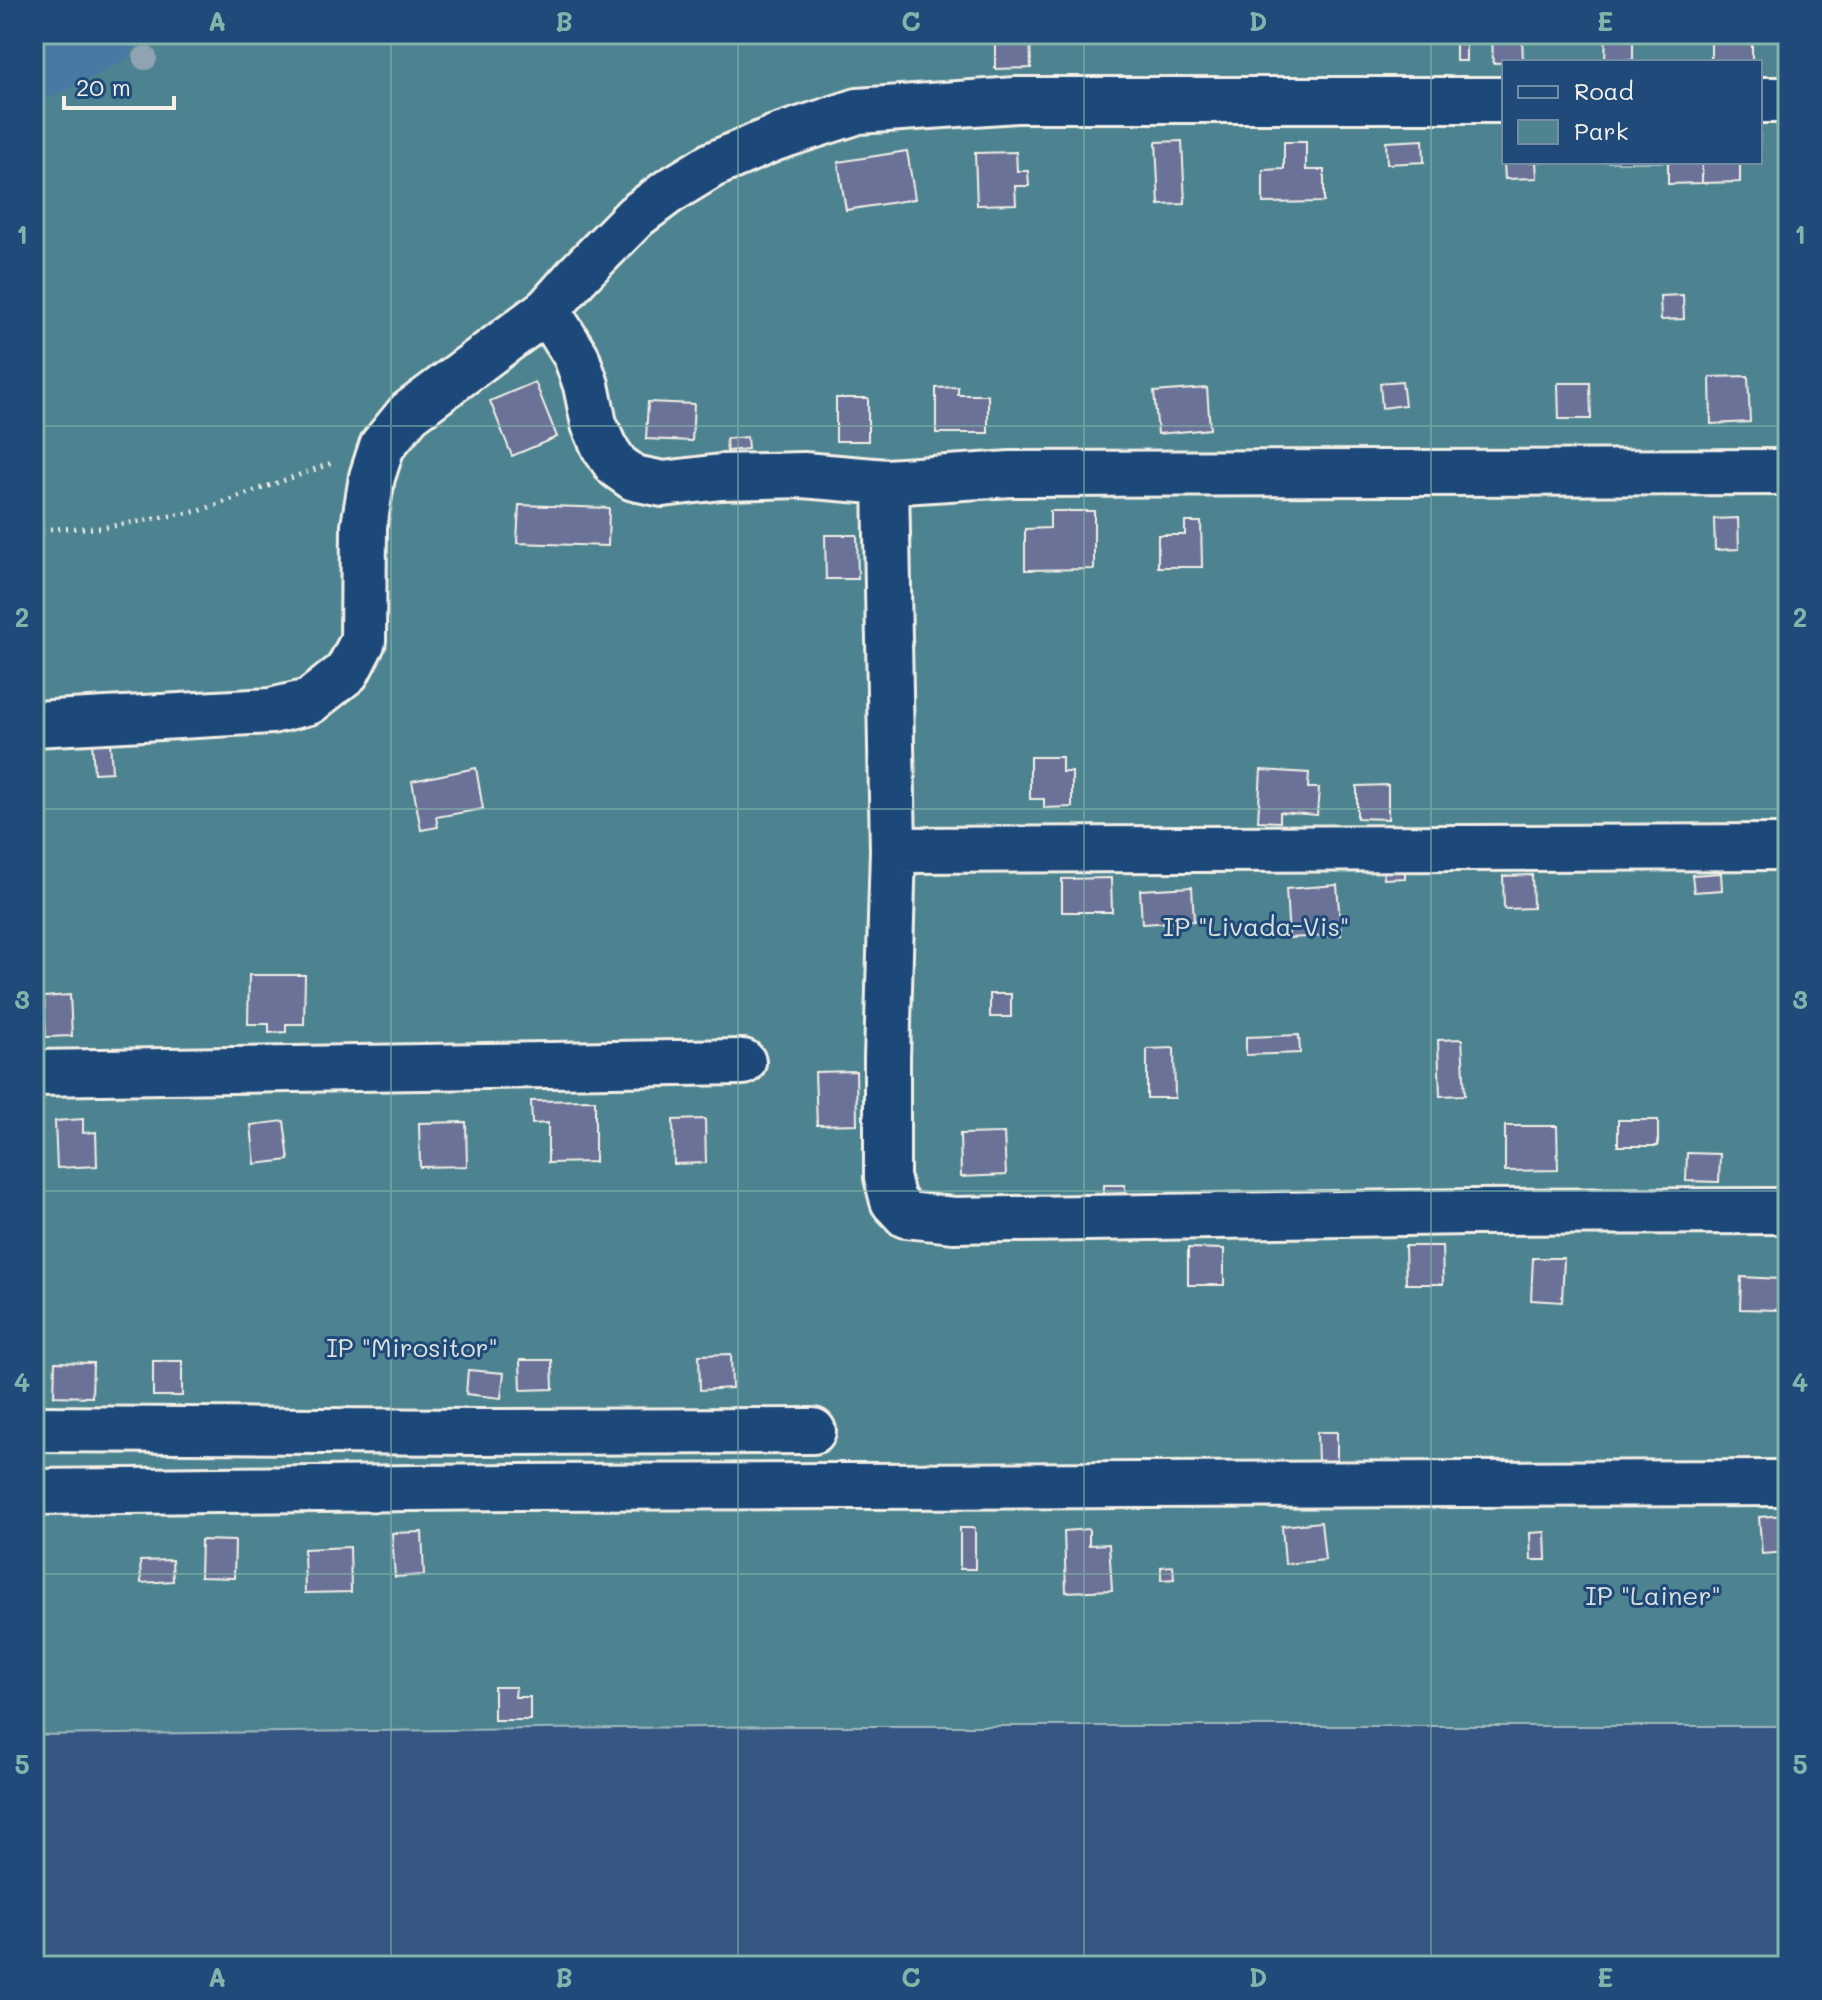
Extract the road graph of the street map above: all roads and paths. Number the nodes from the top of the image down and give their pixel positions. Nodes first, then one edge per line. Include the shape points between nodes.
1 (1502, 100) edge
2 (1762, 100) edge
3 (1788, 100) edge
4 (547, 310) junction
5 (382, 446) junction
6 (1788, 472) edge
7 (886, 482) junction
8 (34, 529) edge
9 (34, 724) edge
10 (1788, 847) edge
11 (893, 850) junction
12 (743, 1062) dead end
13 (34, 1073) edge
14 (1788, 1211) edge
15 (34, 1429) edge
16 (813, 1431) dead end
17 (1788, 1483) edge
18 (34, 1492) edge

1 - 4 street via 1016,100 858,111 737,154 668,192 636,216
2 - 3 street
4 - 5 street via 409,413
4 - 7 street via 576,356 604,447 634,478 663,484 803,475
5 - 8 path via 199,511 101,528
5 - 9 street via 364,526 363,641 347,672 309,702 271,711
6 - 7 street via 1011,474
7 - 11 street
10 - 11 street
11 - 14 street via 887,1177 893,1201 906,1215 954,1220
12 - 13 street
15 - 16 street
17 - 18 street

